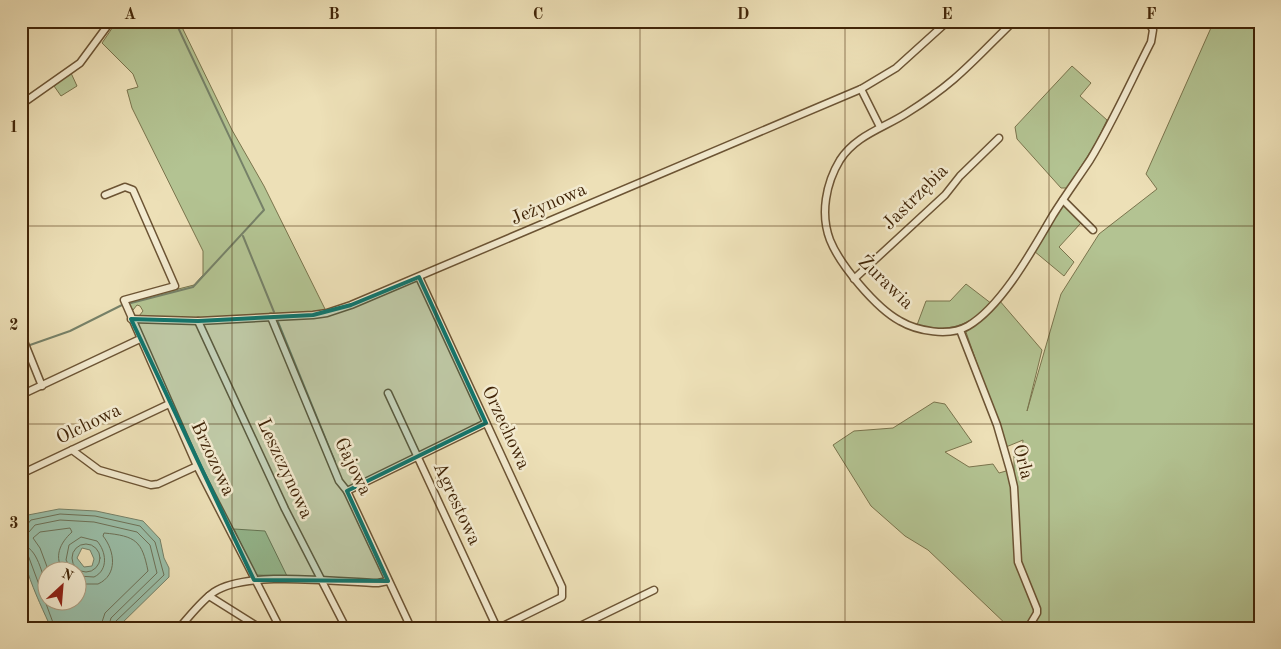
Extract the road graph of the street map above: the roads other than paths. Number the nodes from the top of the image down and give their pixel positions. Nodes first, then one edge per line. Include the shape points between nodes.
1 (111, 21) edge
2 (948, 21) edge
3 (1014, 21) edge
4 (1148, 21) edge
5 (861, 89) junction
6 (24, 100) edge
7 (880, 127) junction
8 (999, 138) dead end
9 (105, 195) dead end
10 (1063, 200) junction
11 (1092, 230) dead end
12 (419, 277) junction
13 (854, 279) junction
14 (270, 317) junction
15 (131, 319) junction
16 (198, 321) junction
17 (960, 330) junction
18 (21, 334) edge
19 (140, 339) junction
20 (42, 386) junction
21 (388, 393) dead end
22 (21, 395) edge
23 (169, 404) junction
24 (486, 423) junction
25 (72, 450) junction
26 (418, 457) junction
27 (197, 466) junction
28 (21, 474) edge
29 (347, 491) junction
30 (254, 580) junction
31 (322, 581) junction
32 (388, 581) junction
33 (654, 590) dead end
34 (209, 596) junction
35 (179, 628) edge
36 (260, 628) edge
37 (280, 628) edge
38 (346, 628) edge
39 (411, 628) edge
40 (498, 628) edge
41 (576, 628) edge
42 (1028, 628) edge

1 - 6 street via 80,63
2 - 5 street, Jeżynowa via 901,65
3 - 7 street, Żurawia via 955,78 907,114
4 - 10 street via 1153,30 1152,42 1101,141
5 - 7 street
5 - 12 street, Jeżynowa
7 - 13 street, Żurawia via 849,148 829,182 826,208 830,238
8 - 13 street, Jastrzębia via 945,195
9 - 15 street, Brzozowa via 125,187 133,190 175,286 124,300
10 - 11 street
10 - 17 street via 994,303 982,316
12 - 14 street, Jeżynowa via 327,314
12 - 24 street, Orzechowa
13 - 17 street, Żurawia via 891,315 905,324 931,330
14 - 16 street, Jeżynowa
14 - 29 street, Gajowa via 339,481
15 - 16 street, Jeżynowa
15 - 19 street, Brzozowa
16 - 31 street, Leszczynowa
17 - 42 street, Orla via 997,426 1014,487 1018,562 1038,613
18 - 20 street
19 - 20 street
19 - 23 street, Brzozowa
20 - 22 street
21 - 26 street, Agrestowa
23 - 25 street, Olchowa
23 - 27 street, Brzozowa
24 - 26 street
24 - 40 street, Orzechowa via 562,587 562,597
25 - 27 street via 98,470 152,484
25 - 28 street, Olchowa
26 - 29 street
26 - 40 street, Agrestowa
27 - 30 street, Brzozowa
29 - 32 street, Gajowa
30 - 31 street
30 - 34 street via 223,587
30 - 37 street, Brzozowa
31 - 32 street
31 - 38 street, Leszczynowa
32 - 39 street, Gajowa
33 - 41 street
34 - 35 street
34 - 36 street

